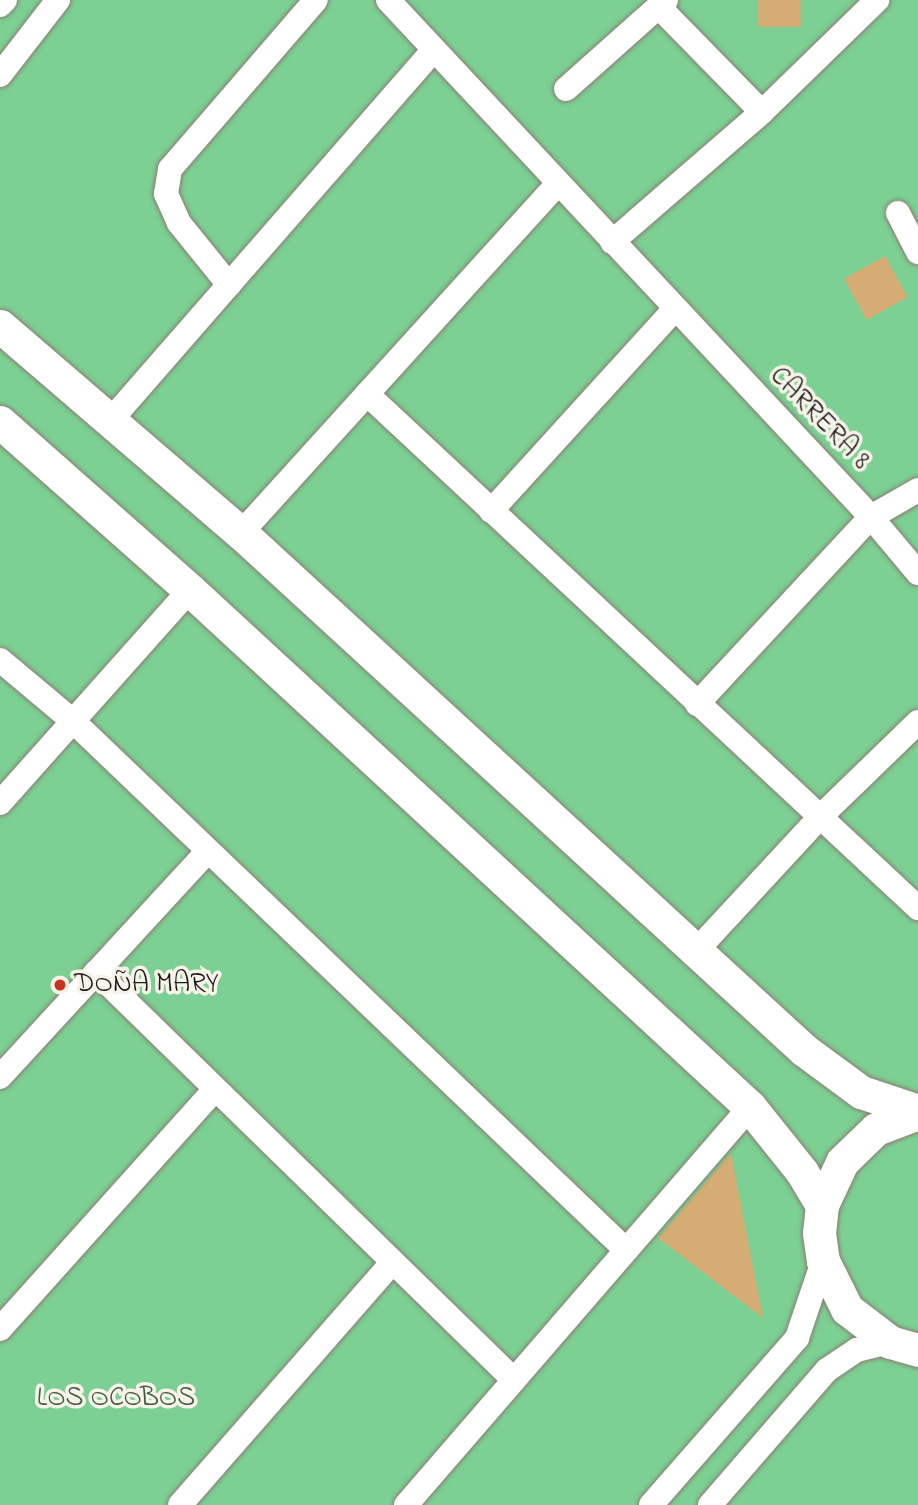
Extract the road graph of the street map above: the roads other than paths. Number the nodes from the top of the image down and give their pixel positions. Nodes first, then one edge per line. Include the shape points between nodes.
1 (5, 0) edge
2 (58, 0) edge
3 (316, 0) edge
4 (388, 0) edge
5 (877, 0) edge
6 (662, 3) edge
7 (0, 5) edge
8 (435, 49) junction
9 (0, 75) edge
10 (566, 89) dead end
11 (762, 112) junction
12 (558, 184) junction
13 (898, 213) dead end
14 (612, 242) junction
15 (918, 252) edge
16 (229, 285) junction
17 (674, 310) junction
18 (0, 326) edge
19 (367, 394) junction
20 (110, 421) junction
21 (0, 422) edge
22 (918, 490) edge
23 (491, 511) junction
24 (871, 517) junction
25 (241, 533) junction
26 (918, 573) edge
27 (190, 590) junction
28 (0, 660) edge
29 (697, 704) junction
30 (74, 722) junction
31 (918, 722) edge
32 (0, 803) edge
33 (819, 818) junction
34 (208, 851) junction
35 (918, 908) edge
36 (696, 951) junction
37 (96, 972) junction
38 (0, 1077) edge
39 (215, 1089) junction
40 (750, 1107) junction
41 (918, 1112) edge
42 (822, 1205) junction
43 (626, 1250) junction
44 (823, 1261) junction
45 (391, 1264) junction
46 (0, 1329) edge
47 (904, 1346) edge
48 (514, 1380) junction
49 (180, 1505) edge
50 (406, 1505) edge
51 (651, 1505) edge
52 (710, 1505) edge

1 - 7 street
2 - 9 street
3 - 16 street via 170,169 166,194 179,223
4 - 8 street, CARRERA 8
5 - 11 street
6 - 10 street
6 - 11 street
8 - 12 street, CARRERA 8
8 - 16 street
11 - 14 street
12 - 14 street, CARRERA 8
12 - 19 street
13 - 15 street
14 - 17 street, CARRERA 8
16 - 20 street
17 - 23 street
17 - 24 street, CARRERA 8
18 - 20 main road
19 - 23 street
19 - 25 street
20 - 25 main road
21 - 27 main road
22 - 24 street
23 - 29 street
24 - 26 street, CARRERA 8
24 - 29 street
25 - 36 main road
27 - 30 street
27 - 40 main road
28 - 30 street
29 - 33 street
30 - 32 street
30 - 34 street
31 - 33 street
33 - 35 street
33 - 36 street
34 - 37 street
34 - 43 street
36 - 41 main road via 804,1050 861,1091
37 - 38 street
37 - 39 street
39 - 45 street
39 - 46 street
40 - 42 main road via 803,1172
40 - 43 street
41 - 42 main road via 876,1129 842,1161
42 - 44 main road
43 - 48 street
44 - 47 main road via 847,1309
44 - 51 street via 797,1338
45 - 48 street
45 - 49 street
47 - 52 street via 857,1350 827,1370
48 - 50 street

